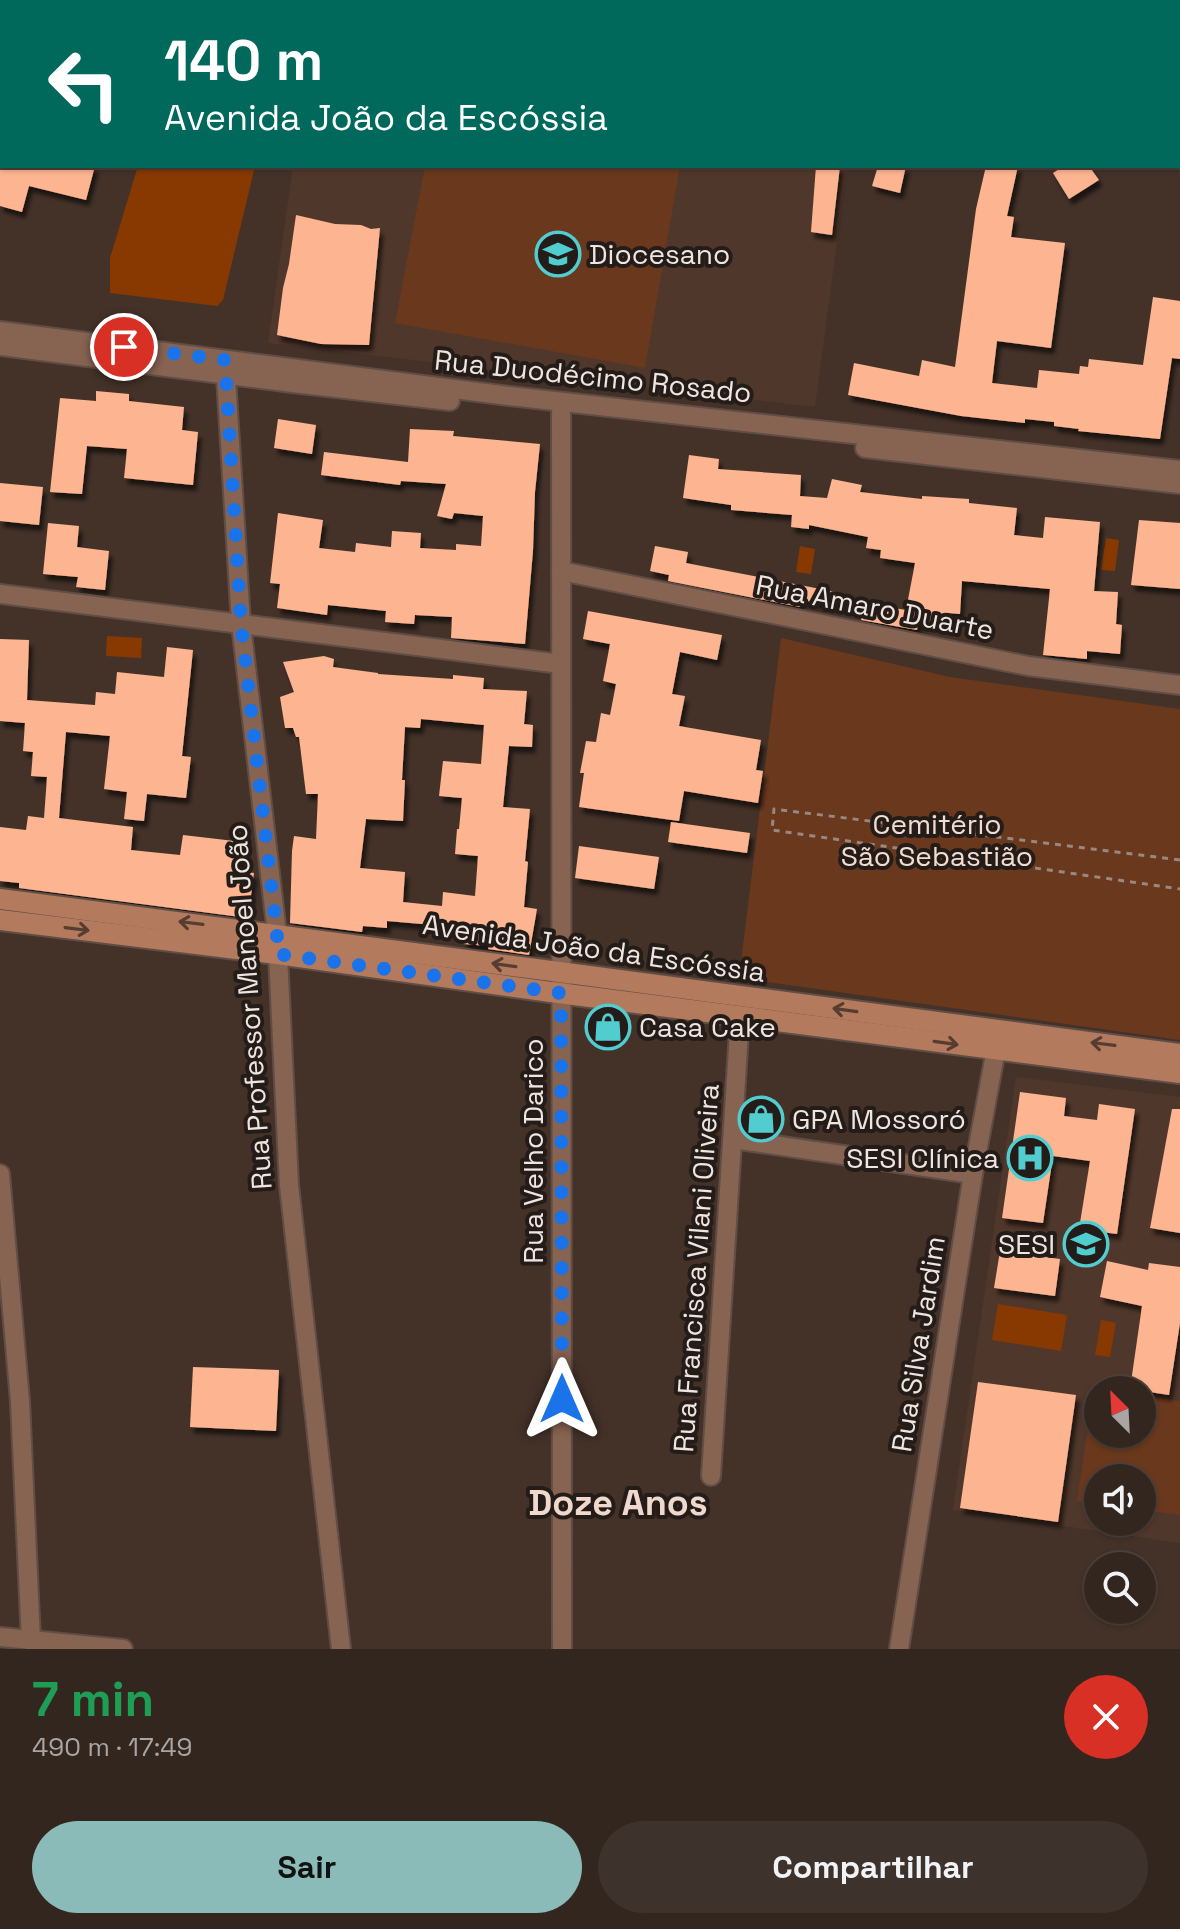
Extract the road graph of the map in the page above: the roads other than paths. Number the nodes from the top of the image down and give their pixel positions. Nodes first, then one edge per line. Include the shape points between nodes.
1 (0, 331) edge
2 (0, 346) edge
3 (226, 367) junction
4 (561, 413) junction
5 (1180, 470) edge
6 (1180, 484) edge
7 (561, 571) junction
8 (0, 594) edge
9 (241, 624) junction
10 (561, 664) junction
11 (1180, 685) edge
12 (0, 899) edge
13 (0, 920) edge
14 (277, 944) junction
15 (561, 983) junction
16 (740, 1016) junction
17 (996, 1049) junction
18 (1180, 1054) edge
19 (1180, 1073) edge
20 (733, 1139) junction
21 (0, 1174) edge
22 (973, 1174) junction
23 (0, 1399) edge
24 (20, 1401) junction
25 (711, 1476) dead end
26 (0, 1637) edge
27 (31, 1641) junction
28 (123, 1649) edge
29 (341, 1649) edge
30 (562, 1649) edge
31 (899, 1649) edge

1 - 3 street, Rua Duodécimo Rosado
2 - 3 street, Rua Duodécimo Rosado
3 - 4 street, Rua Duodécimo Rosado via 293,383
3 - 5 street, Rua Duodécimo Rosado
3 - 9 street, Rua Professor Manoel João
4 - 6 street, Rua Duodécimo Rosado
4 - 7 street, Rua Velho Darico
7 - 10 street, Rua Velho Darico
7 - 11 street, Rua Amaro Duarte via 1028,666
8 - 9 street
9 - 10 street
9 - 14 street, Rua Professor Manoel João
10 - 15 street, Rua Velho Darico
14 -> 12 main road, Avenida João da Escóssia
13 -> 14 main road, Avenida João da Escóssia
14 - 15 main road, Avenida João da Escóssia
14 - 29 street, Rua Professor Manoel João via 289,1185
15 - 16 main road, Avenida João da Escóssia
18 -> 15 main road, Avenida João da Escóssia
15 - 30 street, Rua Velho Darico
16 -> 17 main road, Avenida João da Escóssia
16 - 20 street, Rua Francisca Vilani Oliveira
17 - 19 main road, Avenida João da Escóssia
17 - 22 street, Rua Silva Jardim
20 - 22 street
20 - 25 street, Rua Francisca Vilani Oliveira
21 - 24 street
22 - 31 street, Rua Silva Jardim
23 - 24 street
24 - 27 street
26 - 27 street
27 - 28 street

